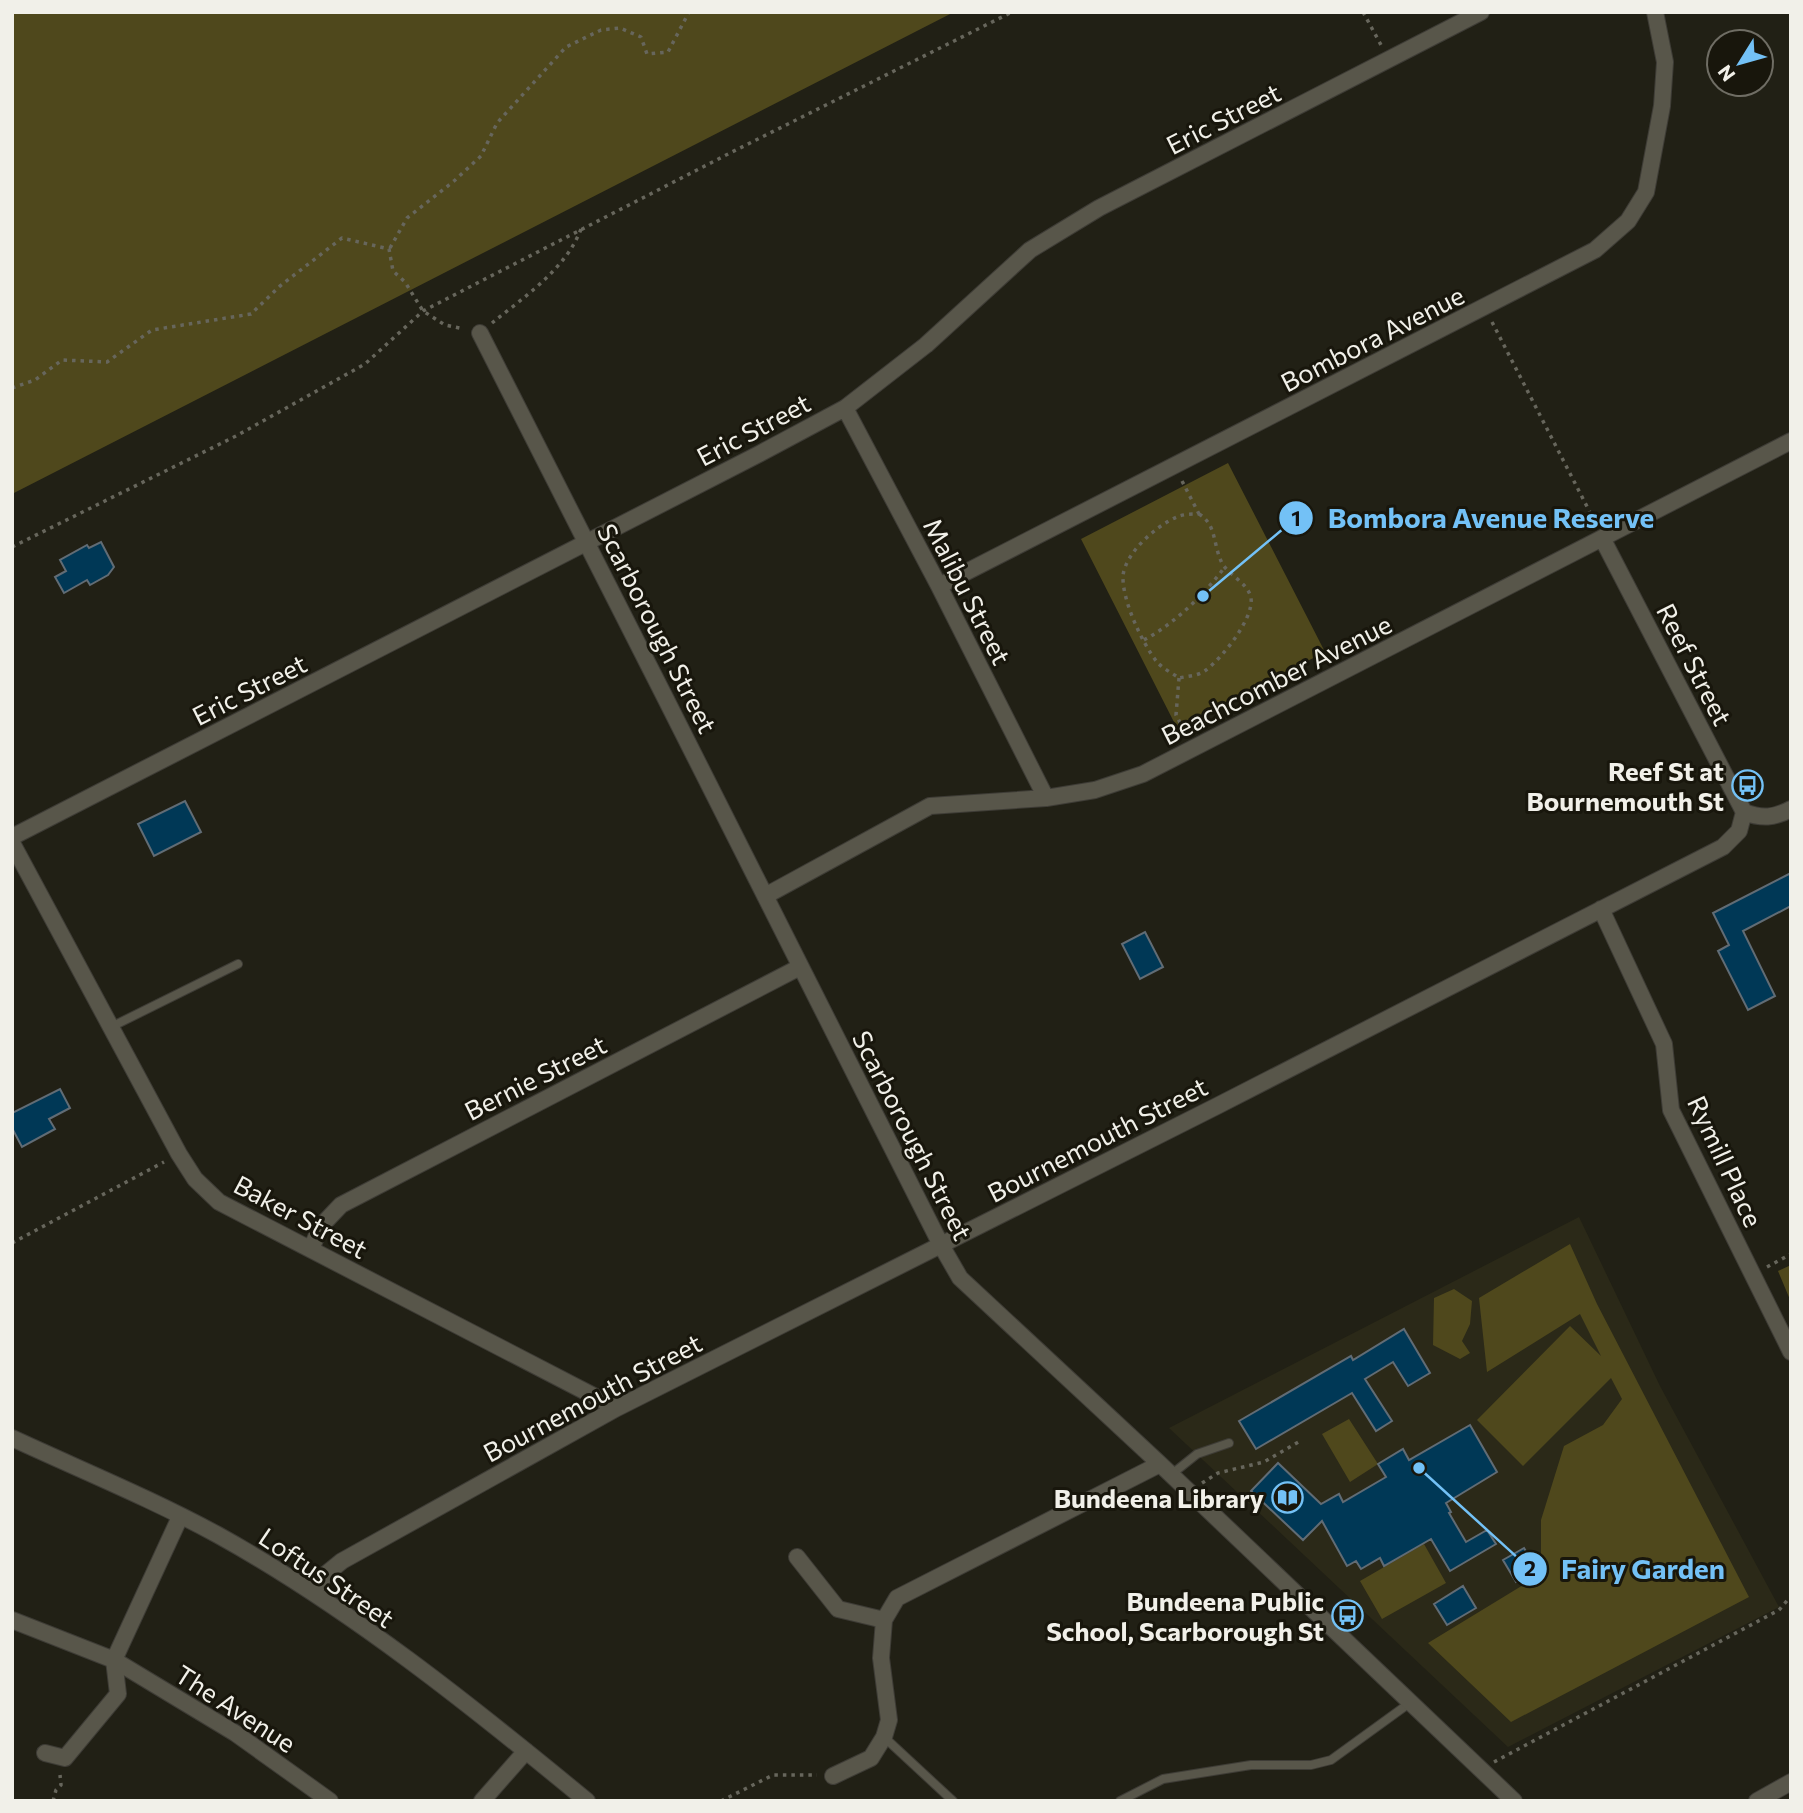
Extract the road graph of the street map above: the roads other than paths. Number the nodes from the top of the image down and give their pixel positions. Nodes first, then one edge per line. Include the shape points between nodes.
1 (1482, 12) edge
2 (1654, 12) edge
3 (480, 333) road end
4 (845, 408) junction
5 (1791, 441) edge
6 (1602, 538) junction
7 (588, 543) junction
8 (939, 586) junction
9 (1046, 798) junction
10 (1791, 809) edge
11 (1744, 812) junction
12 (12, 840) edge
13 (765, 896) junction
14 (1601, 909) junction
15 (239, 964) dead end
16 (800, 967) junction
17 (111, 1027) junction
18 (941, 1245) junction
19 (311, 1249) junction
20 (1791, 1352) edge
21 (617, 1408) junction
22 (12, 1438) edge
23 (1229, 1443) dead end
24 (1166, 1469) junction
25 (180, 1517) junction
26 (797, 1557) dead end
27 (312, 1592) junction
28 (12, 1620) edge
29 (884, 1620) junction
30 (114, 1660) junction
31 (1410, 1702) junction
32 (884, 1737) junction
33 (526, 1751) junction
34 (49, 1754) road end
35 (833, 1776) road end
36 (1791, 1782) edge
37 (330, 1801) edge
38 (482, 1801) edge
39 (587, 1801) edge
40 (953, 1801) edge
41 (1120, 1801) edge
42 (1514, 1801) edge
43 (1757, 1801) edge

1 - 4 street, Eric Street via 1099,208 1030,250 926,345
2 - 8 street, Bombora Avenue via 1664,62 1646,192 1628,221 1595,250
3 - 7 street, Scarborough Street
4 - 7 street, Eric Street
4 - 8 street, Malibu Street
5 - 6 street, Beachcomber Avenue
6 - 9 street, Beachcomber Avenue via 1143,774 1095,790
6 - 11 street, Reef Street
7 - 12 street, Eric Street
7 - 13 street, Scarborough Street
8 - 9 street, Malibu Street
9 - 13 street, Beachcomber Avenue via 930,806
10 - 11 street via 1776,817
11 - 14 street, Bournemouth Street via 1739,831 1723,847
12 - 17 street, Baker Street
13 - 16 street, Scarborough Street
14 - 18 street, Bournemouth Street
14 - 20 street, Rymill Place via 1664,1044 1671,1110
15 - 17 lane
16 - 18 street, Scarborough Street
16 - 19 street, Bernie Street via 341,1205 321,1226
17 - 19 street, Baker Street via 195,1179 219,1202
18 - 21 street, Bournemouth Street
18 - 24 street, Scarborough Street via 960,1278
19 - 21 street, Baker Street
21 - 27 street, Bournemouth Street via 342,1561
22 - 25 street, Loftus Street
23 - 24 lane
24 - 29 street via 897,1598
24 - 31 street, Scarborough Street
25 - 27 street, Loftus Street
25 - 30 street
26 - 29 street via 838,1609
27 - 33 street, Loftus Street
28 - 30 street, The Avenue
29 - 32 street via 881,1658 888,1720
30 - 34 street via 118,1694 65,1758
30 - 37 street, The Avenue via 236,1733
31 - 41 lane via 1331,1760 1311,1765 1251,1765 1163,1779
31 - 42 street, Scarborough Street
32 - 35 street via 871,1758
32 - 40 lane
33 - 38 street
33 - 39 street, Loftus Street
36 - 43 street

